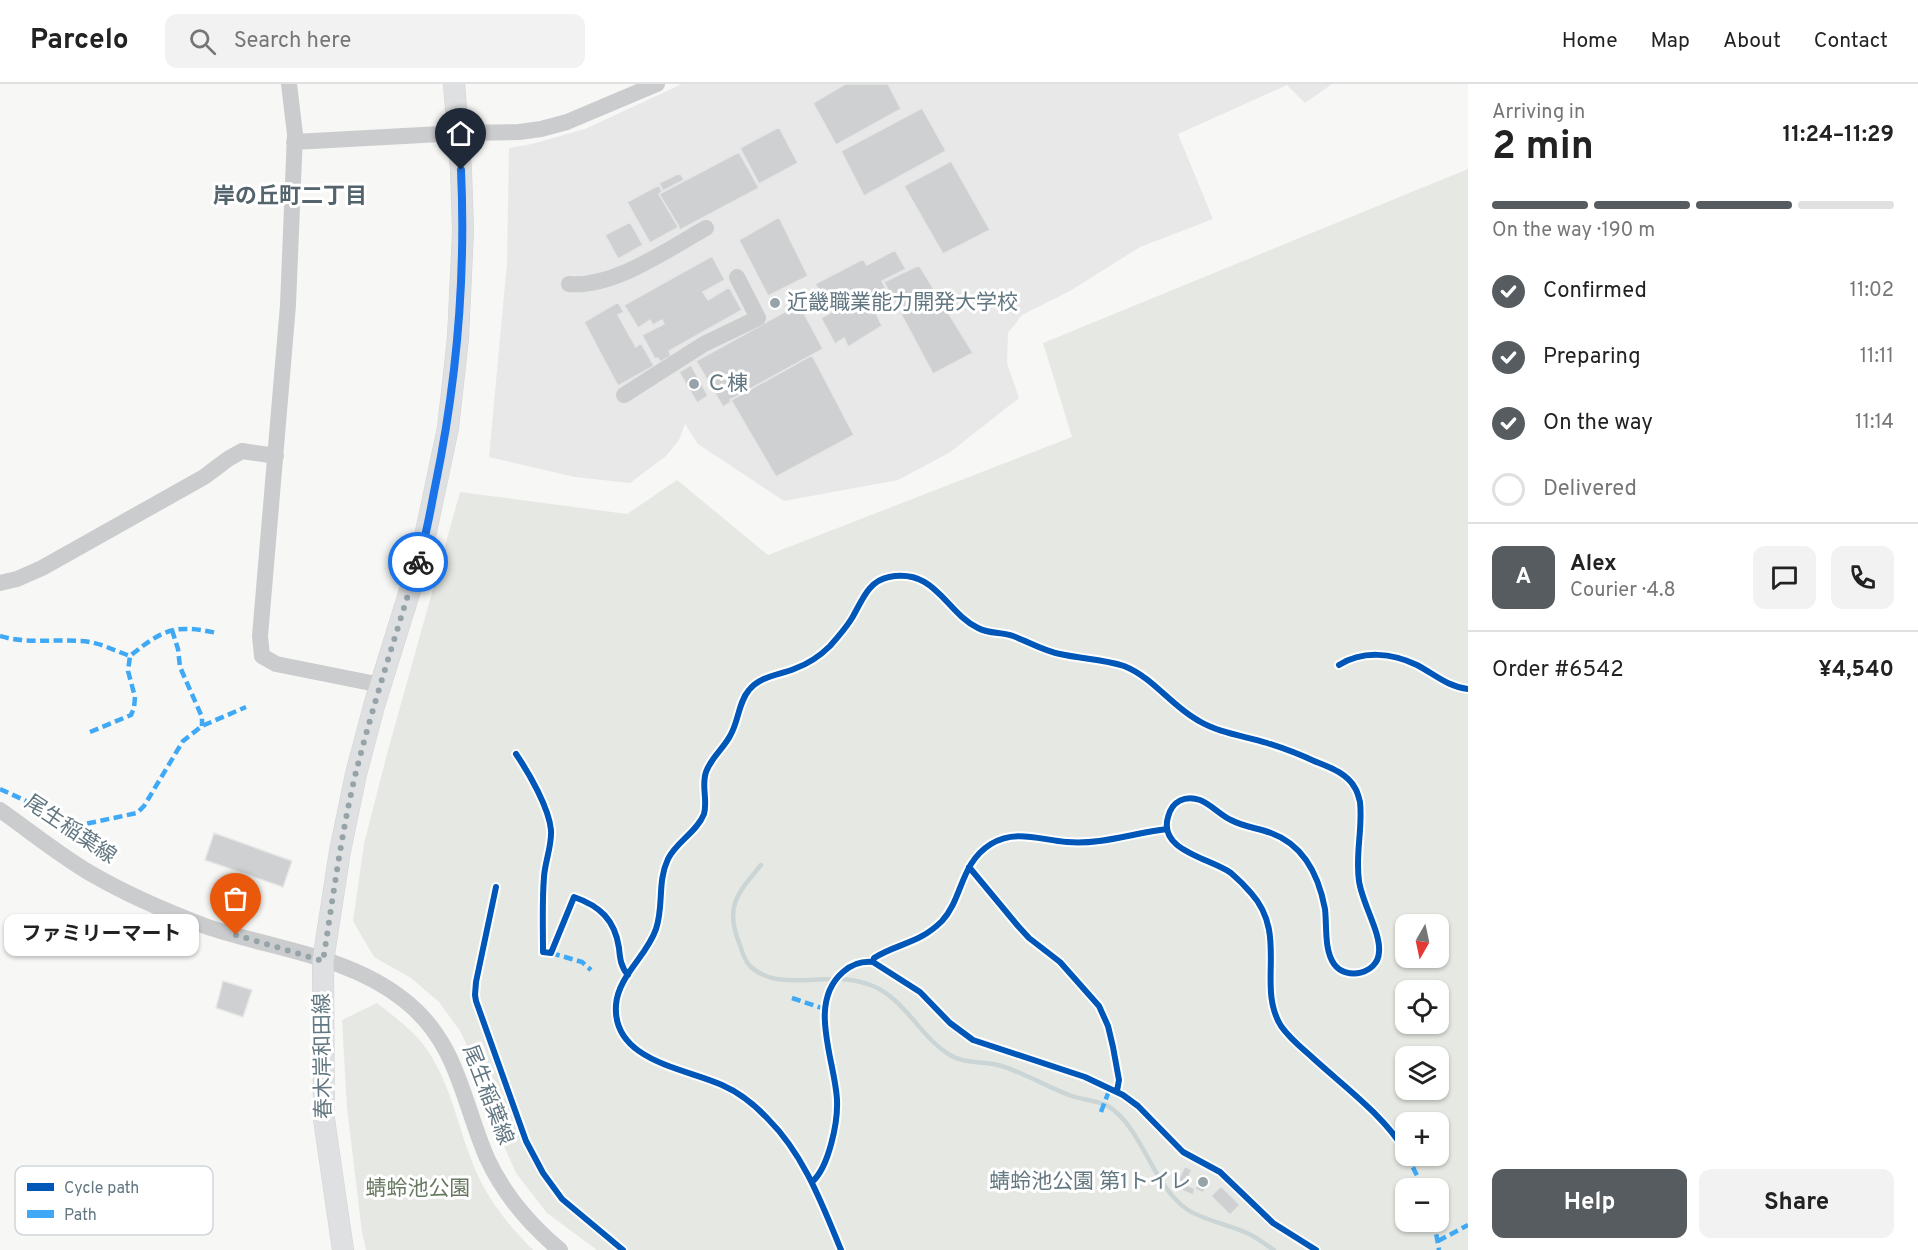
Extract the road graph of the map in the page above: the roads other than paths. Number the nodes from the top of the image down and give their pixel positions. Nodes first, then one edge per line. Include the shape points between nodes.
1 (289, 84) edge
2 (454, 84) edge
3 (657, 84) edge
4 (459, 133) junction
5 (294, 142) junction
6 (706, 228) dead end
7 (737, 277) dead end
8 (569, 284) dead end
9 (624, 395) dead end
10 (276, 456) junction
11 (0, 583) edge
12 (381, 685) junction
13 (0, 810) edge
14 (323, 961) junction
15 (343, 1250) edge
16 (560, 1250) edge

1 - 5 street
2 - 4 main road, 春木岸和田線
3 - 4 street via 541,129
4 - 5 street
4 - 12 main road, 春木岸和田線 via 463,231 454,383 420,555
5 - 10 street via 288,305
6 - 8 street via 626,272 583,286
7 - 9 street via 758,318 704,345
10 - 11 street via 242,451 82,546 17,579
10 - 12 street via 260,636 262,656 276,664
12 - 14 main road, 春木岸和田線 via 356,774
13 - 14 street, 尾生稲葉線 via 121,890 207,926
14 - 15 main road, 春木岸和田線 via 324,1119
14 - 16 street, 尾生稲葉線 via 383,985 426,1020 454,1066 499,1182 529,1222

